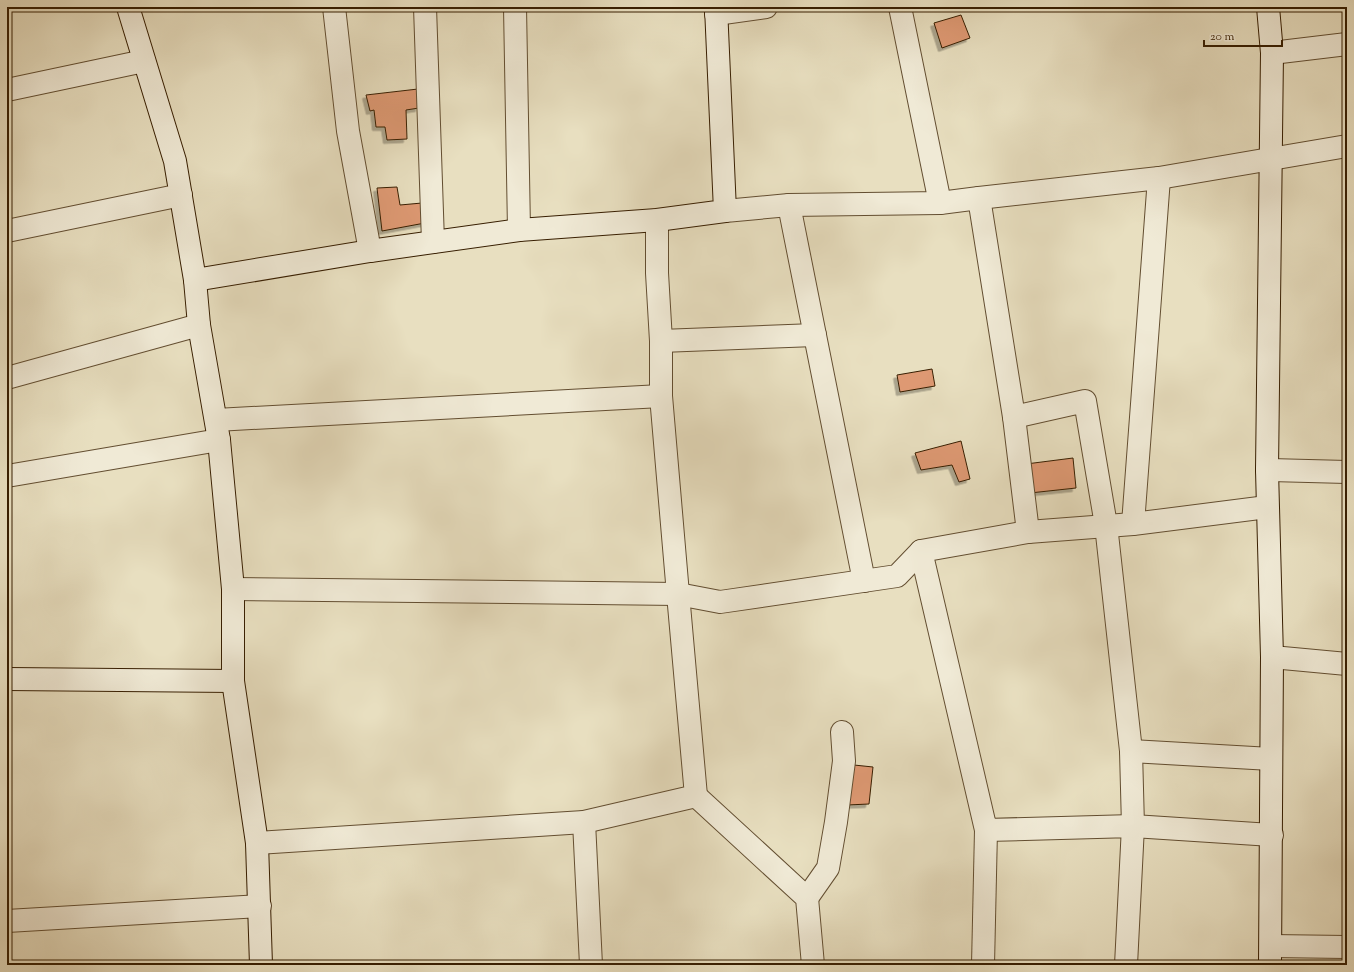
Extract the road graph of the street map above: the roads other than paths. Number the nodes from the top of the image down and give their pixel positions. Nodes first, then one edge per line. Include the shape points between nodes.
1 (128, 7) edge
2 (334, 7) edge
3 (425, 7) edge
4 (515, 7) edge
5 (766, 7) edge
6 (900, 7) edge
7 (1268, 7) edge
8 (716, 10) edge
9 (1347, 44) edge
10 (1272, 53) junction
11 (144, 61) junction
12 (7, 90) edge
13 (1347, 146) edge
14 (1271, 159) junction
15 (1159, 178) junction
16 (181, 195) junction
17 (979, 198) junction
18 (940, 203) junction
19 (789, 205) junction
20 (725, 212) junction
21 (657, 220) junction
22 (519, 230) junction
23 (7, 231) edge
24 (434, 242) junction
25 (370, 251) junction
26 (194, 280) junction
27 (199, 325) junction
28 (815, 335) junction
29 (661, 341) junction
30 (7, 378) edge
31 (660, 396) junction
32 (1014, 417) junction
33 (218, 430) junction
34 (1267, 470) junction
35 (1347, 472) edge
36 (7, 476) edge
37 (1267, 507) junction
38 (1133, 524) junction
39 (1106, 525) junction
40 (1028, 532) junction
41 (920, 551) junction
42 (864, 581) junction
43 (233, 589) junction
44 (678, 594) junction
45 (1272, 657) junction
46 (1347, 664) edge
47 (7, 679) edge
48 (233, 681) junction
49 (842, 732) dead end
50 (1131, 751) junction
51 (1270, 759) junction
52 (696, 796) junction
53 (584, 822) junction
54 (1133, 826) junction
55 (986, 830) junction
56 (1272, 835) junction
57 (257, 843) junction
58 (807, 898) junction
59 (260, 906) junction
60 (7, 921) edge
61 (1347, 947) edge
62 (1270, 955) edge
63 (261, 965) edge
64 (591, 965) edge
65 (813, 965) edge
66 (983, 965) edge
67 (1126, 965) edge

1 - 11 street
2 - 25 street via 348,131
3 - 24 street
4 - 22 street
5 - 8 street
6 - 18 street
7 - 10 street
8 - 20 street
9 - 10 street
10 - 14 street
11 - 12 street
11 - 16 street via 175,161
13 - 14 street
14 - 15 street
14 - 34 street
15 - 17 street
15 - 38 street
16 - 23 street
16 - 26 street
17 - 18 street
17 - 32 street
18 - 19 street
19 - 20 street
19 - 28 street
20 - 21 street
21 - 22 street
21 - 29 street
22 - 24 street
24 - 25 street
25 - 26 street
26 - 27 street
27 - 30 street
27 - 33 street
28 - 29 street
28 - 42 street
29 - 31 street
31 - 33 street
31 - 44 street
32 - 39 street via 1085,401
32 - 40 street
33 - 36 street
33 - 43 street
34 - 35 street
34 - 37 street
37 - 38 street
37 - 45 street
38 - 39 street
39 - 40 street
39 - 50 street
40 - 41 street
41 - 42 street via 897,576
41 - 55 street
42 - 44 street via 720,602
43 - 44 street
43 - 48 street
44 - 52 street
45 - 46 street
45 - 51 street
47 - 48 street
48 - 57 street
49 - 58 street via 844,761 828,868
50 - 51 street
50 - 54 street
51 - 56 street
52 - 53 street
52 - 58 street
53 - 57 street
53 - 64 street
54 - 55 street
54 - 56 street
54 - 67 street
55 - 66 street
56 - 62 street
57 - 59 street
58 - 65 street
59 - 60 street
59 - 63 street
61 - 62 street

